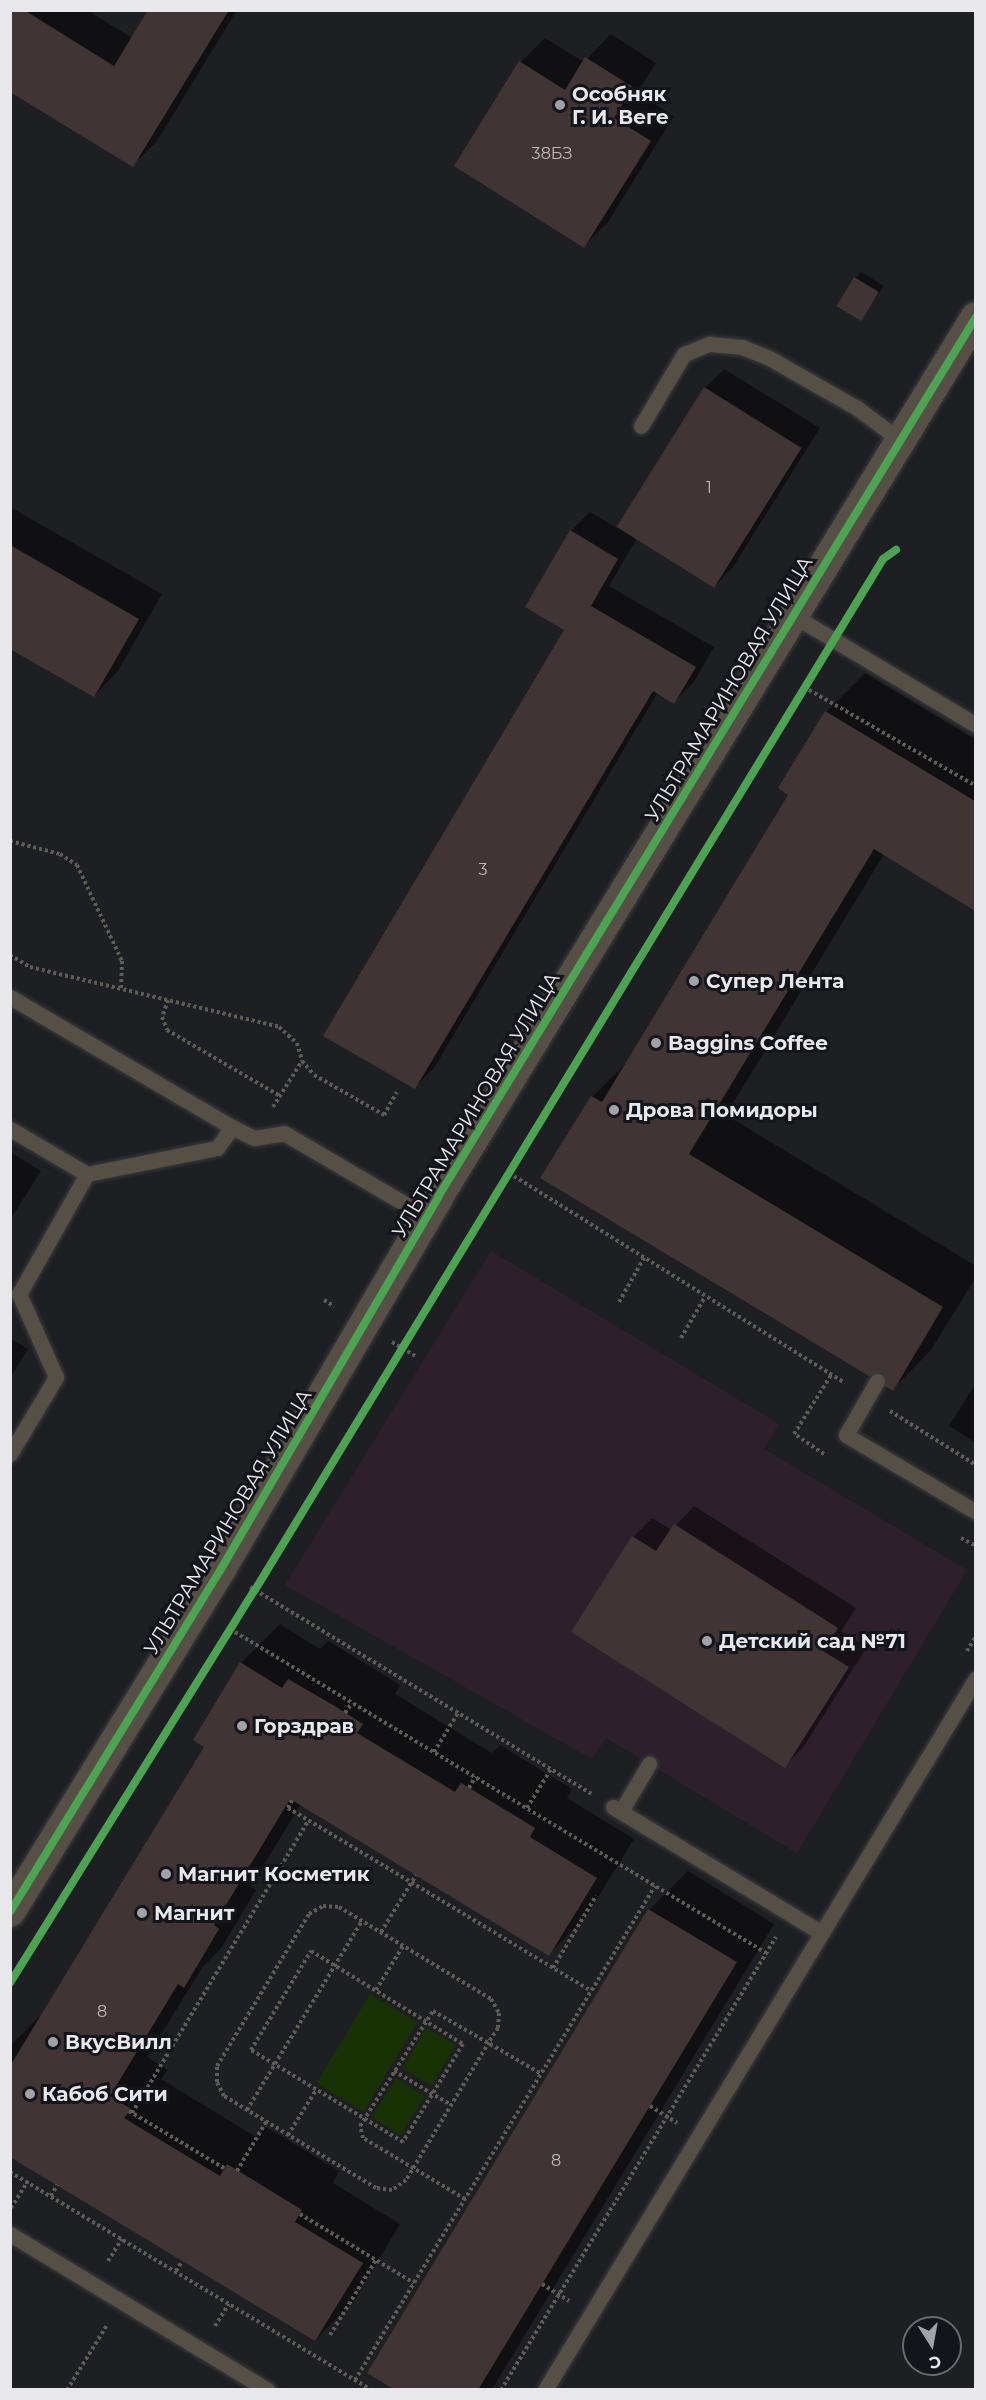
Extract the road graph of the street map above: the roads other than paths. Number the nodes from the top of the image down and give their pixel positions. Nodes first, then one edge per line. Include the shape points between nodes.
1 (975, 317) edge
2 (641, 426) dead end
3 (900, 440) junction
4 (794, 616) junction
5 (975, 725) edge
6 (10, 998) edge
7 (232, 1127) junction
8 (10, 1130) edge
9 (87, 1174) junction
10 (427, 1217) junction
11 (877, 1381) dead end
12 (10, 1454) edge
13 (975, 1512) edge
14 (975, 1678) edge
15 (649, 1764) dead end
16 (10, 1912) edge
17 (822, 1933) junction
18 (10, 2234) edge
19 (268, 2390) edge
20 (545, 2390) edge

1 - 3 street, УЛЬТРАМАРИНОВАЯ УЛИЦА
2 - 3 lane via 684,354 709,344 742,347 771,359 857,408
3 - 4 street, УЛЬТРАМАРИНОВАЯ УЛИЦА
4 - 5 lane
4 - 10 street, УЛЬТРАМАРИНОВАЯ УЛИЦА
6 - 7 lane
7 - 9 lane via 217,1148
7 - 10 lane via 254,1138 284,1133
8 - 9 lane
9 - 12 lane via 19,1294 56,1377
10 - 16 street, УЛЬТРАМАРИНОВАЯ УЛИЦА via 221,1569
11 - 13 lane via 846,1435
14 - 17 lane
15 - 17 lane via 617,1809
17 - 20 lane
18 - 19 lane

